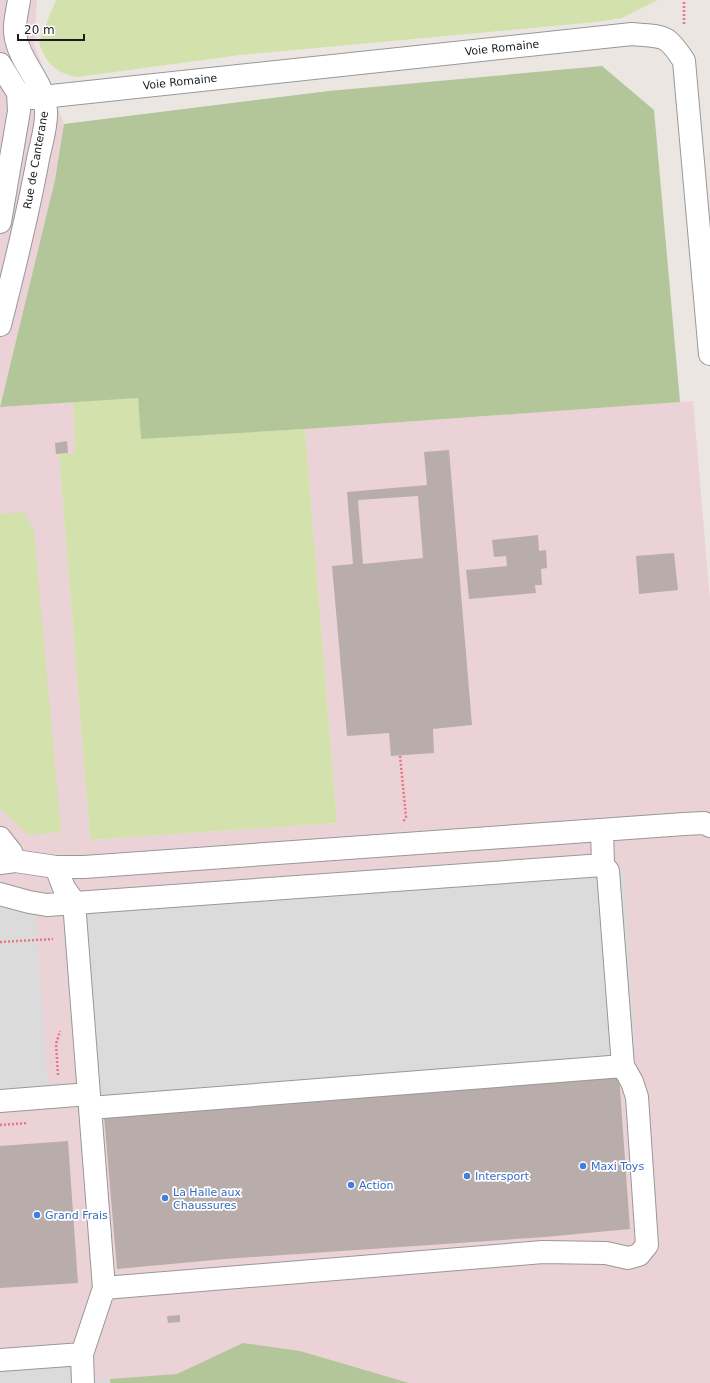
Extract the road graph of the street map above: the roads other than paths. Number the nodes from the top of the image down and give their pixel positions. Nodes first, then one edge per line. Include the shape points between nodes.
1 (16, 0) edge
2 (19, 0) edge
3 (0, 14) edge
4 (0, 64) edge
5 (18, 93) junction
6 (44, 97) junction
7 (0, 222) edge
8 (0, 324) edge
9 (710, 354) edge
10 (710, 826) edge
11 (602, 831) junction
12 (0, 838) edge
13 (7, 862) edge
14 (603, 865) junction
15 (56, 867) junction
16 (0, 894) edge
17 (74, 902) junction
18 (623, 1066) junction
19 (0, 1101) edge
20 (89, 1101) junction
21 (104, 1288) junction
22 (82, 1354) junction
23 (0, 1360) edge
24 (84, 1383) edge

1 - 3 street
2 - 6 street, Rue de Canterane via 15,38
4 - 5 street
5 - 6 street, Voie Romaine via 33,98
5 - 7 street via 16,135
6 - 8 street, Rue de Canterane via 46,113 34,179
6 - 9 street, Voie Romaine via 632,34 664,38 669,40 684,61
10 - 11 street via 704,823
11 - 14 street
11 - 15 street via 84,868
12 - 13 street via 11,852
13 - 15 street
14 - 17 street
14 - 18 street via 608,871
15 - 17 street via 64,888
16 - 17 street via 47,905
17 - 20 street
18 - 20 street
18 - 21 street via 637,1097 647,1245 639,1255 628,1258 606,1253 543,1252
19 - 20 street via 60,1096
20 - 21 street
21 - 22 street
22 - 23 street
22 - 24 street

